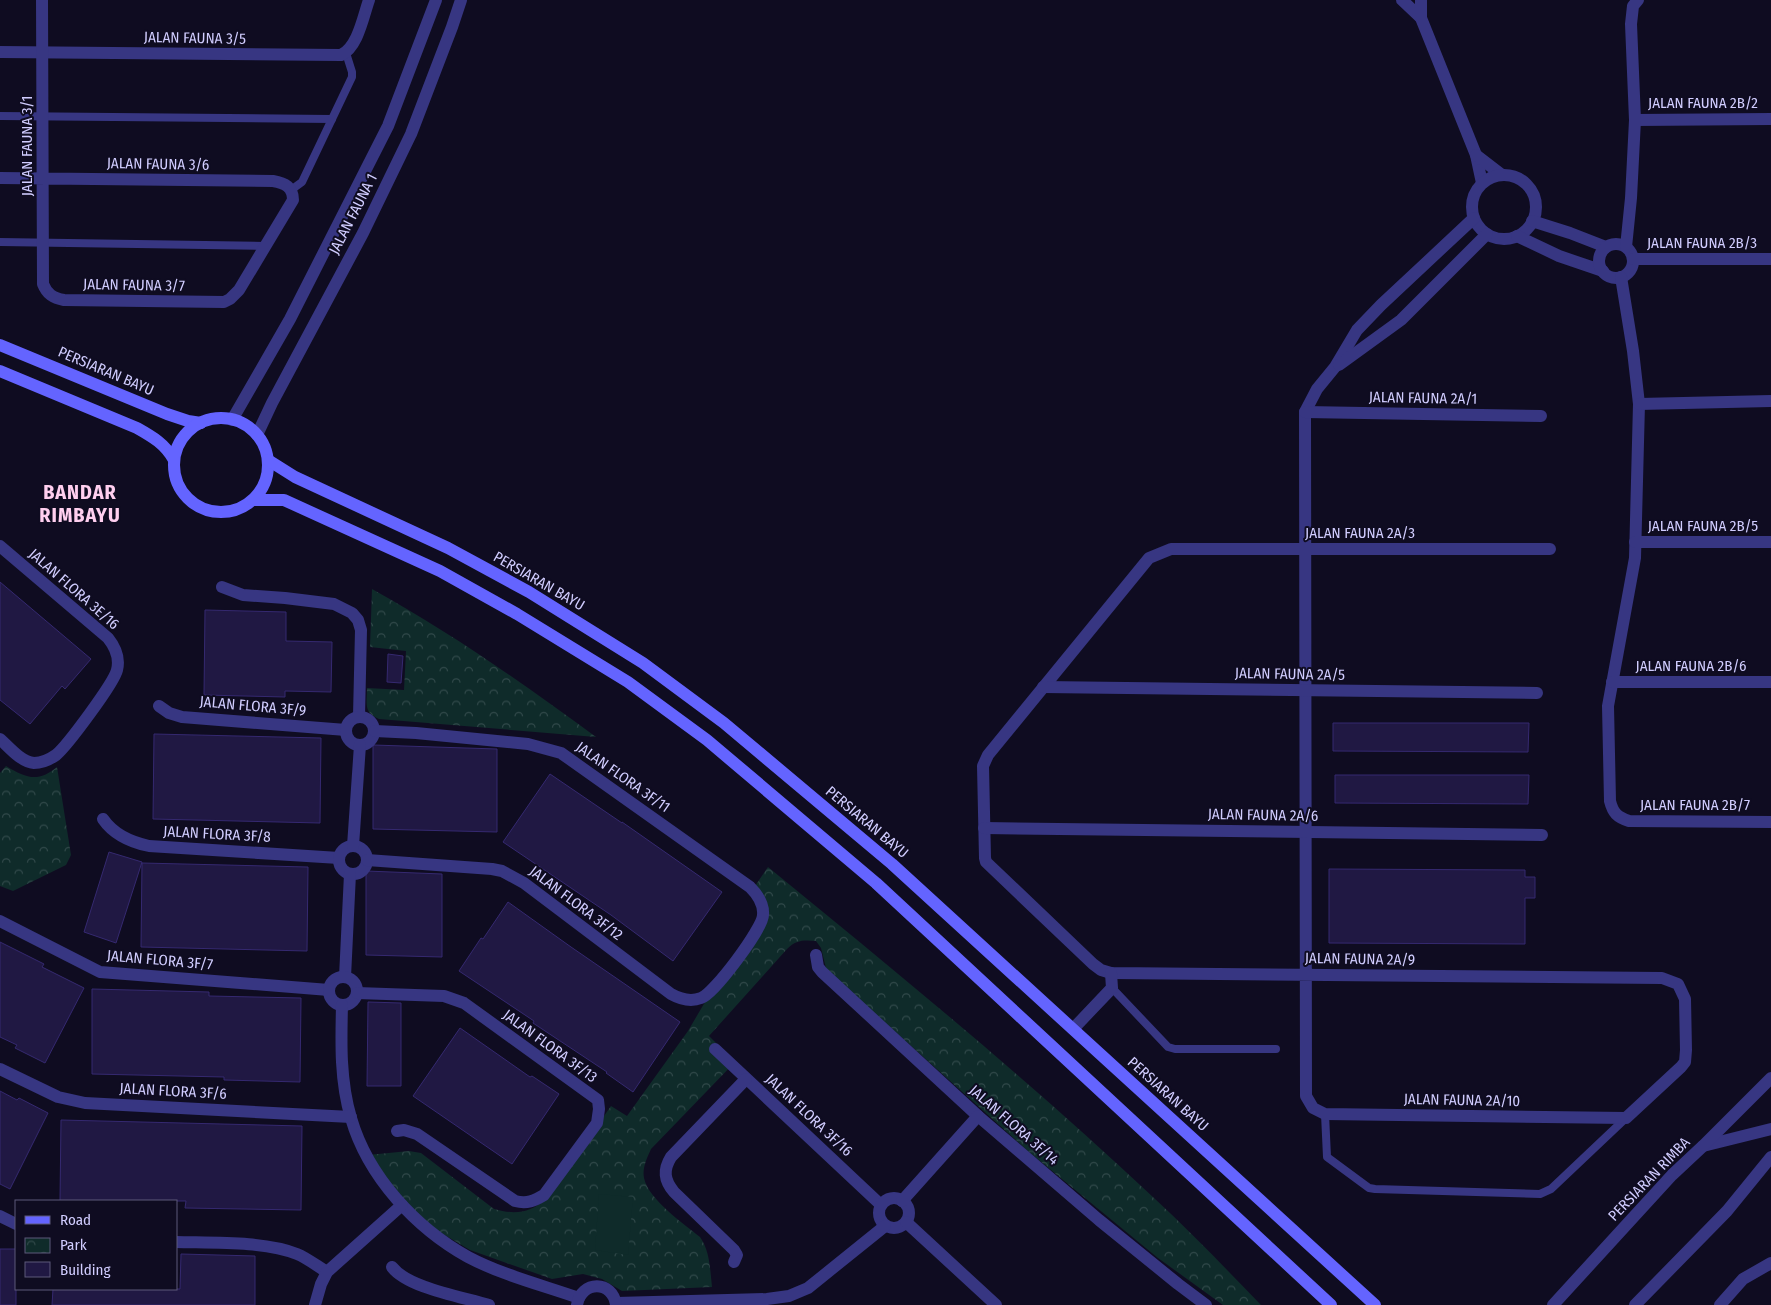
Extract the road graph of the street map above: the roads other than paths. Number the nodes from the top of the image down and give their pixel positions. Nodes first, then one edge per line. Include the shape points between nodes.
1 (42, 0) edge
2 (369, 0) edge
3 (436, 0) edge
4 (461, 0) edge
5 (1402, 0) edge
6 (1421, 0) edge
7 (1638, 0) edge
8 (1421, 18) junction
9 (0, 52) edge
10 (43, 52) junction
11 (346, 53) junction
12 (0, 116) edge
13 (43, 116) junction
14 (332, 119) junction
15 (1771, 119) edge
16 (1635, 120) junction
17 (1476, 155) junction
18 (1502, 175) junction
19 (0, 178) edge
20 (43, 179) junction
21 (1482, 183) junction
22 (291, 190) junction
23 (1474, 218) junction
24 (1532, 221) junction
25 (1486, 234) junction
26 (1517, 236) junction
27 (0, 242) edge
28 (42, 242) junction
29 (265, 246) junction
30 (1606, 247) junction
31 (1626, 247) junction
32 (1633, 259) junction
33 (1771, 259) edge
34 (1603, 271) junction
35 (1620, 277) junction
36 (46, 291) joint
37 (0, 345) edge
38 (1335, 368) junction
39 (0, 371) edge
40 (1771, 401) edge
41 (1639, 404) junction
42 (1304, 412) junction
43 (1542, 416) dead end
44 (232, 420) junction
45 (201, 423) junction
46 (258, 435) junction
47 (174, 460) junction
48 (268, 460) junction
49 (253, 500) junction
50 (1635, 542) junction
51 (1771, 542) edge
52 (0, 546) edge
53 (1550, 549) dead end
54 (1305, 550) junction
55 (222, 587) dead end
56 (1612, 682) junction
57 (1771, 682) edge
58 (1043, 687) junction
59 (1305, 690) junction
60 (1537, 693) dead end
61 (159, 706) dead end
62 (359, 716) junction
63 (346, 730) junction
64 (375, 731) junction
65 (0, 739) edge
66 (360, 745) junction
67 (103, 819) dead end
68 (1771, 822) edge
69 (984, 828) junction
70 (1306, 832) junction
71 (1542, 835) dead end
72 (353, 846) junction
73 (339, 858) junction
74 (367, 860) junction
75 (350, 874) junction
76 (0, 921) edge
77 (816, 955) dead end
78 (736, 960) joint
79 (1111, 973) junction
80 (1306, 974) junction
81 (345, 977) junction
82 (1112, 988) junction
83 (330, 990) junction
84 (357, 993) junction
85 (342, 1005) junction
86 (1073, 1029) junction
87 (715, 1049) dead end
88 (1276, 1050) dead end
89 (0, 1069) edge
90 (1771, 1078) edge
91 (746, 1079) junction
92 (1325, 1114) junction
93 (978, 1116) junction
94 (351, 1117) junction
95 (1626, 1118) junction
96 (1771, 1129) edge
97 (396, 1131) dead end
98 (1703, 1146) junction
99 (1771, 1157) edge
100 (902, 1201) junction
101 (881, 1204) junction
102 (402, 1205) junction
103 (0, 1216) edge
104 (906, 1222) junction
105 (15, 1224) edge
106 (885, 1226) junction
107 (178, 1242) edge
108 (734, 1262) dead end
109 (1771, 1262) edge
110 (392, 1267) dead end
111 (327, 1272) junction
112 (578, 1301) edge
113 (793, 1301) edge
114 (616, 1304) edge
115 (315, 1305) edge
116 (489, 1305) edge
117 (996, 1305) edge
118 (1206, 1305) edge
119 (1331, 1305) edge
120 (1375, 1305) edge
121 (1553, 1305) edge
122 (1635, 1305) edge
123 (1720, 1305) edge

1 - 10 street, JALAN FAUNA 3/1
2 - 11 street via 354,44
3 - 44 street via 388,126 290,319
4 - 46 street, JALAN FAUNA 1 via 411,134
5 - 8 street
6 - 8 street
7 - 16 street via 1633,6 1631,24
8 - 17 street
9 - 10 street, JALAN FAUNA 3/5
10 - 11 street, JALAN FAUNA 3/5 via 333,56
10 - 13 street, JALAN FAUNA 3/1
11 - 14 lane via 352,77
12 - 13 lane
13 - 14 lane
13 - 20 street, JALAN FAUNA 3/1
14 - 22 lane via 302,182
15 - 16 street, JALAN FAUNA 2B/2
16 - 31 street
17 - 18 street
17 - 21 street
18 - 21 street
18 - 24 street via 1513,176 1530,189 1536,210
19 - 20 street, JALAN FAUNA 3/6
20 - 22 street, JALAN FAUNA 3/6 via 272,181 282,182
20 - 28 street, JALAN FAUNA 3/1
21 - 23 street via 1472,200
22 - 29 street via 291,206
23 - 25 street
23 - 38 street via 1356,330
24 - 26 street
24 - 30 street
25 - 26 street via 1496,238
25 - 38 street via 1402,320
26 - 34 street via 1559,256
27 - 28 lane
28 - 29 lane
28 - 36 street, JALAN FAUNA 3/1
29 - 36 street, JALAN FAUNA 3/7 via 239,290 224,302 64,300
30 - 31 street via 1616,244
30 - 34 street via 1600,256
31 - 32 street
32 - 33 street, JALAN FAUNA 2B/3
32 - 35 street via 1632,267
34 - 35 street via 1612,277
35 - 41 street
37 - 45 main road, PERSIARAN BAYU via 160,412
38 - 42 street via 1317,389
39 - 47 main road via 138,428 156,438
40 - 41 street
41 - 50 street
42 - 43 street, JALAN FAUNA 2A/1
42 - 54 street
44 - 45 main road via 216,419
44 - 46 main road
45 - 47 main road via 183,438
46 - 48 main road
47 - 49 main road via 175,477 181,492 193,503 207,510 224,512 240,509
48 - 49 main road via 268,474
48 - 86 main road, PERSIARAN BAYU via 295,477 448,548 529,592 644,663 724,724 892,864
49 - 119 main road via 284,500 448,576 518,614 628,682 707,740 876,883
50 - 51 street, JALAN FAUNA 2B/5
50 - 56 street via 1635,558
52 - 65 street, JALAN FLORA 3E/16 via 108,638 118,659 116,673 89,714 49,760 32,763
53 - 54 street, JALAN FAUNA 2A/3
54 - 58 street, JALAN FAUNA 2A/3 via 1171,550 1150,558
54 - 59 street
55 - 62 street via 243,595 334,604 352,613 361,630
56 - 57 street, JALAN FAUNA 2B/6
56 - 68 street, JALAN FAUNA 2B/7 via 1608,706 1610,801 1619,817 1641,822
58 - 59 street, JALAN FAUNA 2A/5
58 - 69 street via 988,755 983,766
59 - 60 street, JALAN FAUNA 2A/5
59 - 70 street
61 - 63 street, JALAN FLORA 3F/9 via 182,717
62 - 63 street via 350,721
62 - 64 street via 372,722
63 - 66 street via 351,742
64 - 66 street via 371,740
64 - 78 street, JALAN FLORA 3F/11 via 528,744 561,753 755,892 764,915
66 - 72 street
67 - 73 street, JALAN FLORA 3F/8 via 116,834 148,846
69 - 70 street, JALAN FAUNA 2A/6
69 - 79 street via 986,862 1094,964
70 - 71 street, JALAN FAUNA 2A/6
70 - 80 street
72 - 73 street via 344,850
72 - 74 street via 363,850
73 - 75 street via 341,868
74 - 75 street via 364,870
74 - 78 street, JALAN FLORA 3F/12 via 502,871 524,883 671,994 683,999 695,1000 706,996
75 - 81 street
76 - 83 street, JALAN FLORA 3F/7 via 100,972
77 - 93 street, JALAN FLORA 3F/14 via 822,972
79 - 80 street, JALAN FAUNA 2A/9
79 - 82 street
80 - 92 street via 1306,1096 1313,1108
80 - 95 street, JALAN FAUNA 2A/9 via 1662,978 1678,984 1685,999 1685,1062
81 - 83 street via 335,980
81 - 84 street via 354,983
82 - 86 street
82 - 88 lane via 1168,1047
83 - 85 street via 332,1000
84 - 85 street via 352,1002
84 - 97 street, JALAN FLORA 3F/13 via 455,999 598,1100 596,1123 544,1195 523,1203 515,1201 417,1134
85 - 94 street via 342,1070
86 - 120 main road, PERSIARAN BAYU
87 - 91 street, JALAN FLORA 3F/16
89 - 94 street, JALAN FLORA 3F/6 via 58,1097 85,1103
90 - 98 street, PERSIARAN RIMBA
91 - 101 street, JALAN FLORA 3F/16
91 - 108 street via 671,1157 665,1171 674,1192 734,1250 737,1255
92 - 95 street, JALAN FAUNA 2A/10
92 - 95 lane via 1327,1157 1368,1188 1540,1194 1551,1189
93 - 100 street
93 - 118 street, JALAN FLORA 3F/14 via 1098,1220
94 - 102 street via 370,1162
96 - 98 street
98 - 121 street, PERSIARAN RIMBA via 1672,1174
99 - 122 street via 1727,1211
100 - 101 street via 891,1198
100 - 104 street via 909,1211
101 - 106 street via 878,1216
102 - 111 street
102 - 112 street via 438,1238 469,1257
103 - 105 street
104 - 106 street via 896,1228
104 - 117 street
106 - 113 street
107 - 111 street via 278,1248 299,1255
109 - 123 street via 1743,1279
110 - 116 street via 413,1283
111 - 115 street
112 - 114 street via 586,1289 597,1286 608,1289
113 - 114 street

